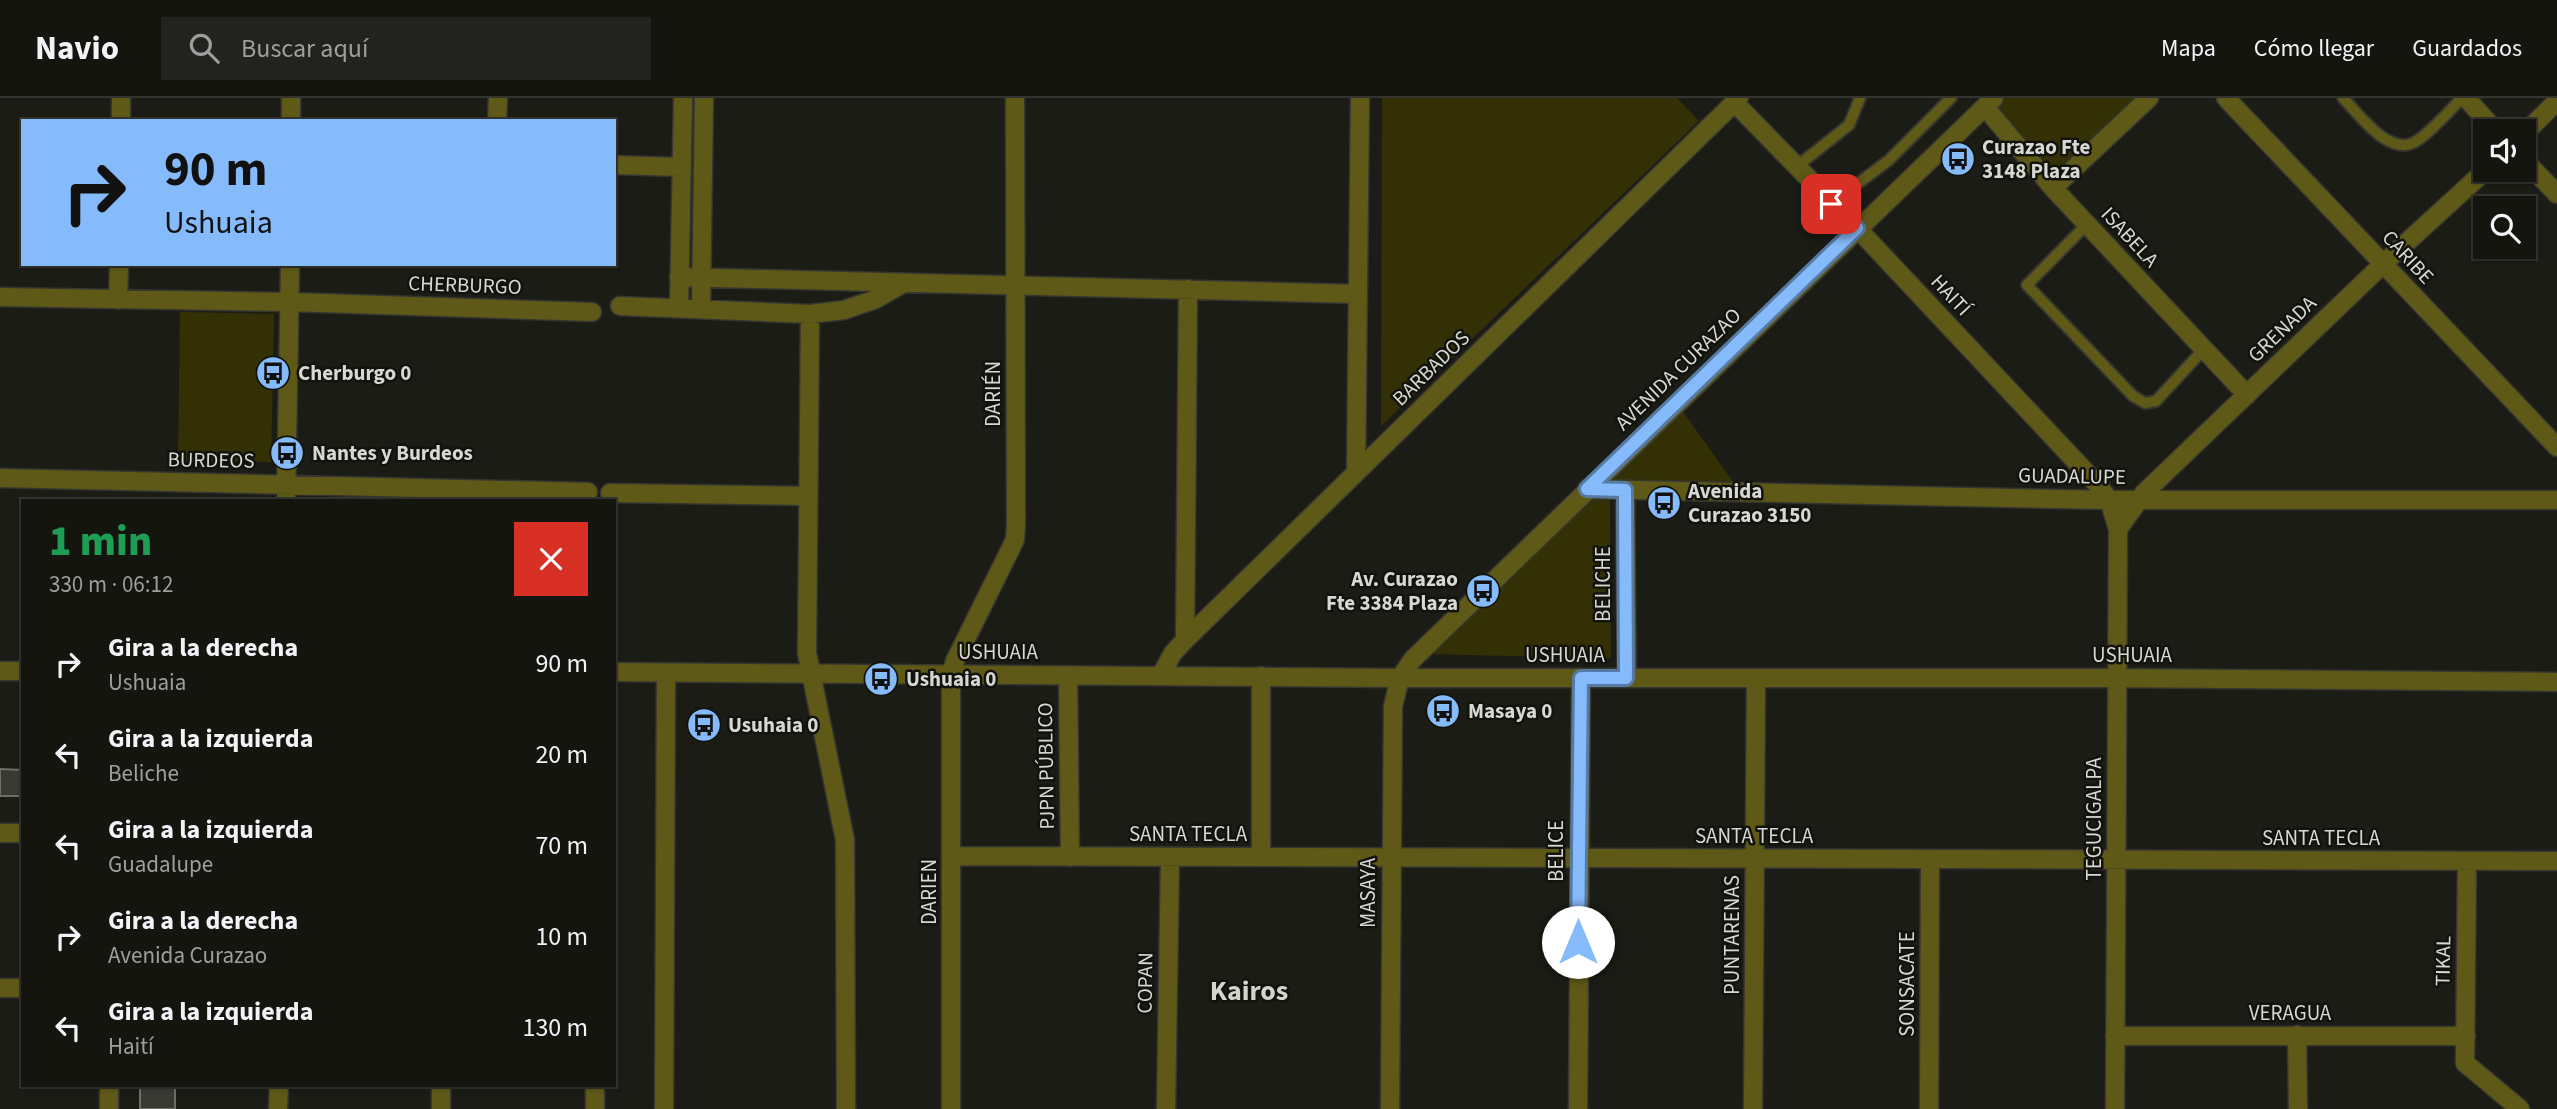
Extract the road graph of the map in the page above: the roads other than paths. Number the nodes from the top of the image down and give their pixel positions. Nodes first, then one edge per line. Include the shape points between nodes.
1 (121, 98) edge
2 (291, 98) edge
3 (498, 98) edge
4 (683, 98) edge
5 (704, 98) edge
6 (1015, 98) edge
7 (1360, 98) edge
8 (1951, 98) edge
9 (2149, 98) edge
10 (2226, 98) edge
11 (2343, 98) edge
12 (2464, 98) edge
13 (1860, 99) edge
14 (1736, 100) edge
15 (2557, 101) edge
16 (1989, 102) edge
17 (121, 119) edge
18 (291, 119) edge
19 (497, 119) edge
20 (2484, 119) edge
21 (2536, 122) edge
22 (616, 165) edge
23 (681, 167) junction
24 (1796, 167) junction
25 (2536, 172) edge
26 (2473, 182) edge
27 (2053, 188) junction
28 (2557, 194) edge
29 (1831, 204) junction
30 (2087, 224) junction
31 (1857, 228) junction
32 (2383, 264) junction
33 (119, 266) edge
34 (290, 266) edge
35 (679, 277) junction
36 (701, 278) junction
37 (904, 283) junction
38 (1016, 285) junction
39 (1188, 289) junction
40 (1358, 294) junction
41 (0, 297) edge
42 (118, 300) junction
43 (290, 302) junction
44 (620, 306) dead end
45 (679, 308) junction
46 (701, 309) junction
47 (592, 312) dead end
48 (810, 314) junction
49 (2204, 349) junction
50 (2247, 395) junction
51 (2557, 447) edge
52 (1356, 472) junction
53 (0, 478) edge
54 (1587, 489) junction
55 (1625, 490) junction
56 (286, 492) edge
57 (588, 492) dead end
58 (610, 493) dead end
59 (808, 496) junction
60 (2109, 500) junction
61 (2138, 500) junction
62 (2557, 500) edge
63 (2118, 529) junction
64 (1185, 640) junction
65 (0, 671) edge
66 (21, 671) edge
67 (616, 673) edge
68 (666, 673) junction
69 (810, 673) junction
70 (951, 675) junction
71 (1161, 675) junction
72 (1068, 676) junction
73 (1261, 676) junction
74 (1400, 678) junction
75 (1581, 678) junction
76 (1626, 678) junction
77 (1756, 678) junction
78 (2117, 678) junction
79 (2557, 682) edge
80 (0, 833) edge
81 (21, 833) edge
82 (952, 856) junction
83 (1070, 857) junction
84 (1170, 857) junction
85 (1261, 857) junction
86 (1390, 858) junction
87 (1578, 858) junction
88 (1755, 859) junction
89 (1930, 859) junction
90 (2116, 860) junction
91 (2467, 861) junction
92 (2557, 861) edge
93 (0, 988) edge
94 (21, 988) edge
95 (2297, 1035) junction
96 (2115, 1036) junction
97 (2466, 1036) junction
98 (110, 1087) edge
99 (279, 1087) edge
100 (441, 1087) edge
101 (595, 1087) edge
102 (109, 1109) edge
103 (278, 1109) edge
104 (441, 1109) edge
105 (595, 1109) edge
106 (664, 1109) edge
107 (846, 1109) edge
108 (951, 1109) edge
109 (1166, 1109) edge
110 (1390, 1109) edge
111 (1578, 1109) edge
112 (1754, 1109) edge
113 (1929, 1109) edge
114 (2115, 1109) edge
115 (2298, 1109) edge
116 (2520, 1109) edge

1 - 17 street
2 - 18 street
3 - 19 street
4 - 23 street
5 - 36 street
6 - 38 street, DARIÉN
7 - 40 street
8 - 29 lane via 1889,160
9 - 27 street
10 - 32 street, CARIBE
11 - 12 lane via 2380,135 2404,146 2416,142
12 - 20 street
13 - 24 lane via 1849,125
14 - 24 street, HAITÍ
14 - 52 street, BARBADOS
15 - 21 street
16 - 27 street, ISABELA
16 - 31 street, AVENIDA CURAZAO
22 - 23 street
23 - 35 street
24 - 29 street, HAITÍ
25 - 28 street
26 - 32 street, GRENADA
27 - 30 street, ISABELA
29 - 31 street, HAITÍ
30 - 49 street, ISABELA
30 - 49 lane via 2027,285 2133,396 2145,402 2156,401
31 - 54 street, AVENIDA CURAZAO
31 - 60 street, HAITÍ
32 - 50 street, GRENADA
32 - 51 street, CARIBE
33 - 42 street
34 - 43 street
35 - 36 street
35 - 45 street
36 - 37 street
36 - 46 street
37 - 38 street
37 - 48 street via 844,310
38 - 39 street
38 - 70 street, DARIÉN via 1015,539
39 - 40 street
39 - 64 street
40 - 52 street
41 - 42 street, CHERBURGO
42 - 43 street, CHERBURGO
43 - 47 street, CHERBURGO
43 - 56 street
44 - 45 street
45 - 46 street
46 - 48 street
48 - 59 street
49 - 50 street, ISABELA
50 - 61 street, GRENADA
52 - 64 street, BARBADOS
53 - 56 street, BURDEOS
54 - 55 street, GUADALUPE
54 - 74 street, AVENIDA CURAZAO via 1413,659
55 - 60 street, GUADALUPE
55 - 76 street, BELICHE
56 - 57 street, BURDEOS
58 - 59 street
59 - 69 street
60 - 61 street, GUADALUPE
60 - 63 street, HAITÍ
61 - 62 street, GUADALUPE
61 - 63 street, GRENADA
63 - 78 street, TEGUCIGALPA
64 - 71 street, BARBADOS
65 - 66 street
67 - 68 street, USHUAIA
68 - 69 street, USHUAIA
68 - 106 street
69 - 70 street, USHUAIA
69 - 107 street via 845,841
70 - 72 street, USHUAIA
70 - 82 street, DARIEN
71 - 72 street, USHUAIA
71 - 73 street, USHUAIA
72 - 83 street, PJPN PÚBLICO
73 - 74 street, USHUAIA
73 - 85 street
74 - 75 street, USHUAIA
74 - 86 street, MASAYA via 1393,706
75 - 76 street, USHUAIA
75 - 87 street, BELICE
76 - 77 street, USHUAIA
77 - 78 street, USHUAIA
77 - 88 street, PUNTARENAS
78 - 79 street, USHUAIA
78 - 90 street, TEGUCIGALPA
80 - 81 street
82 - 83 street, SANTA TECLA
82 - 108 street, DARIEN
83 - 84 street, SANTA TECLA
84 - 85 street, SANTA TECLA
84 - 109 street, COPAN
85 - 86 street, SANTA TECLA
86 - 87 street, SANTA TECLA
86 - 110 street, MASAYA
87 - 88 street, SANTA TECLA
87 - 111 street, BELICE
88 - 89 street, SANTA TECLA
88 - 112 street, PUNTARENAS
89 - 90 street, SANTA TECLA
89 - 113 street, SONSACATE
90 - 91 street, SANTA TECLA
90 - 96 street, TEGUCIGALPA
91 - 92 street, SANTA TECLA
91 - 97 street, TIKAL
93 - 94 street
95 - 96 street, VERAGUA
95 - 97 street, VERAGUA
95 - 115 street
96 - 114 street, TEGUCIGALPA
97 - 116 street, TIKAL via 2465,1063
98 - 102 street
99 - 103 street
100 - 104 street
101 - 105 street

